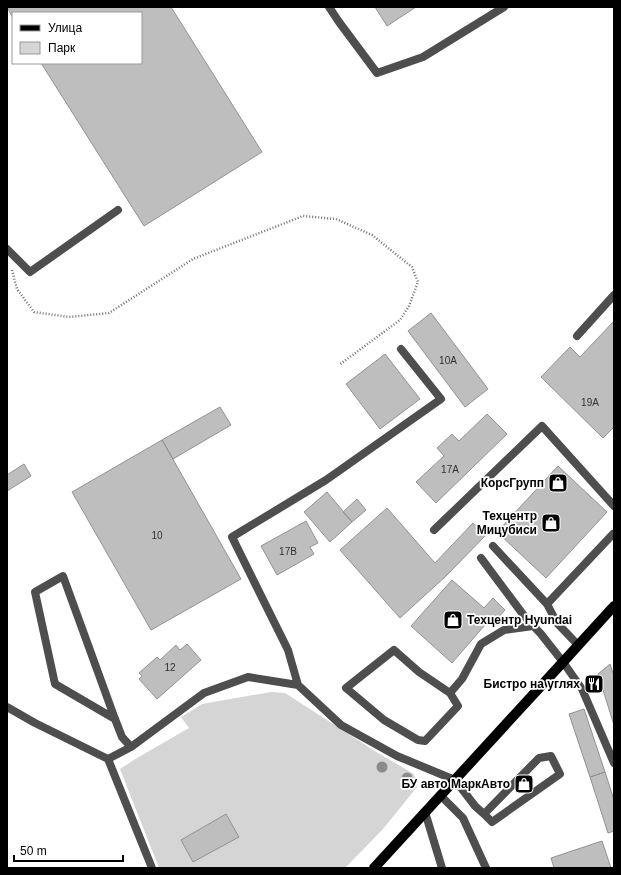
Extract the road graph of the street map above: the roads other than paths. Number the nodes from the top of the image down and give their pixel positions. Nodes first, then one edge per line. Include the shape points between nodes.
1 (329, 7) edge
2 (504, 7) edge
3 (118, 210) dead end
4 (7, 250) edge
5 (614, 296) edge
6 (577, 336) dead end
7 (401, 349) dead end
8 (614, 506) edge
9 (434, 530) dead end
10 (613, 534) edge
11 (493, 546) dead end
12 (481, 558) dead end
13 (547, 604) junction
14 (614, 606) edge
15 (533, 626) junction
16 (578, 645) junction
17 (563, 662) junction
18 (298, 685) junction
19 (450, 693) junction
20 (7, 707) edge
21 (115, 719) junction
22 (131, 747) junction
23 (108, 759) junction
24 (614, 763) edge
25 (455, 780) junction
26 (440, 795) junction
27 (425, 812) junction
28 (484, 814) junction
29 (152, 868) edge
30 (374, 868) edge
31 (442, 868) edge
32 (486, 868) edge

1 - 2 street via 377,73 423,56
3 - 4 street via 30,272
5 - 6 street
7 - 18 street via 441,399 326,480 232,536 288,650
8 - 9 street via 542,426
10 - 13 street
11 - 13 street
12 - 15 street
13 - 16 street via 557,623
14 - 16 main road
15 - 17 street
15 - 19 street via 504,630 480,644 462,679
16 - 17 main road
17 - 24 street via 582,690
17 - 25 main road
18 - 22 street via 248,677 204,693
18 - 25 street via 341,725 397,756
19 - 19 street via 458,706 425,741 418,740 384,720 346,688 394,650 419,672
20 - 23 street
21 - 21 street via 98,674 63,576 34,592 55,684
21 - 22 street via 122,737
22 - 23 street
23 - 29 street
25 - 26 main road
25 - 28 street
26 - 27 main road
26 - 32 street via 463,818
27 - 30 main road
27 - 31 street
28 - 28 street via 540,758 551,756 560,774 492,822

